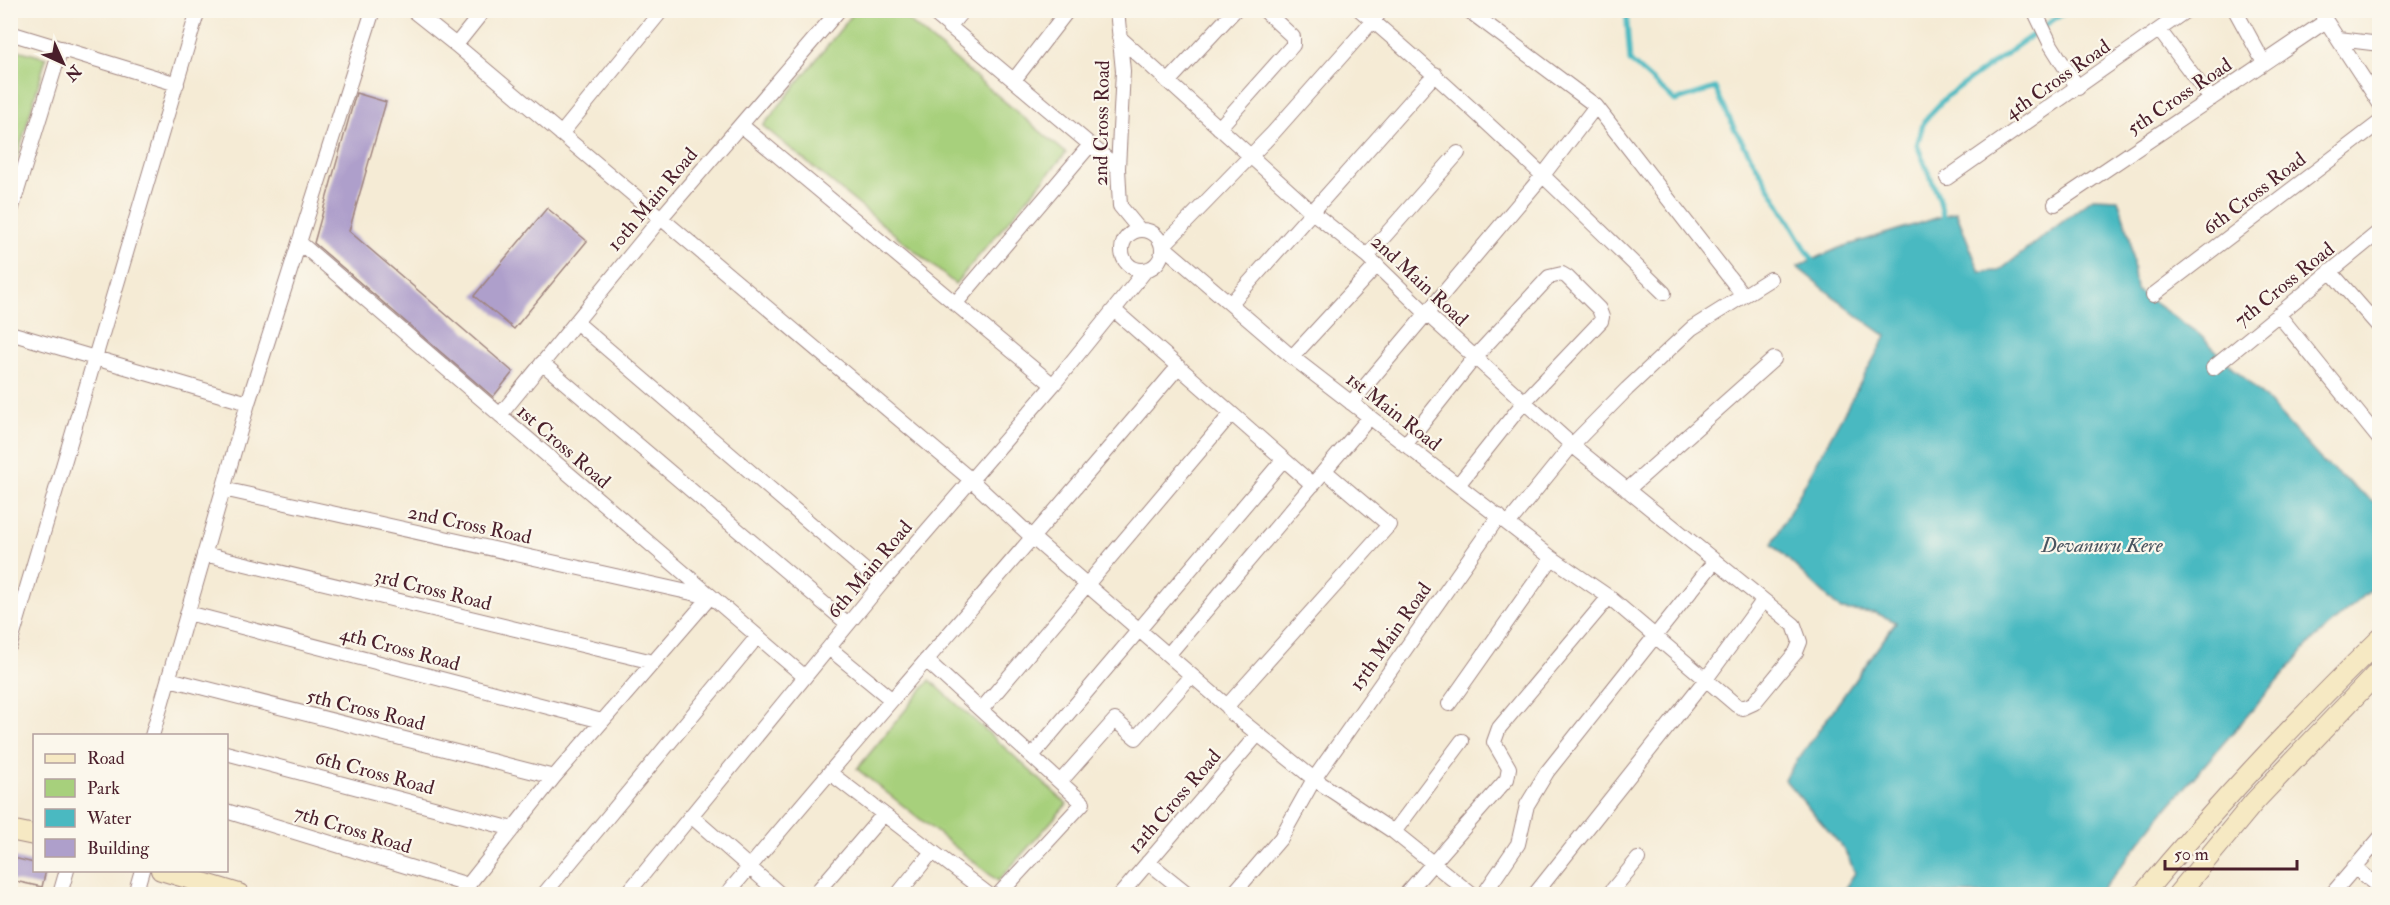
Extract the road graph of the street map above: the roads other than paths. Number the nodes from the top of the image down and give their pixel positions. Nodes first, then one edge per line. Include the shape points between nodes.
1 (198, 10) edge
2 (373, 10) edge
3 (412, 10) edge
4 (484, 10) edge
5 (662, 10) edge
6 (839, 10) edge
7 (930, 10) edge
8 (963, 10) edge
9 (1068, 10) edge
10 (1117, 10) edge
11 (1235, 10) edge
12 (1264, 10) edge
13 (1360, 10) edge
14 (1382, 10) edge
15 (1468, 10) edge
16 (2034, 10) edge
17 (2187, 10) edge
18 (2235, 10) edge
19 (2322, 16) edge
20 (1372, 21) junction
21 (949, 27) junction
22 (2160, 31) junction
23 (10, 33) edge
24 (1119, 37) junction
25 (2339, 39) junction
26 (2379, 44) edge
27 (456, 45) junction
28 (60, 48) junction
29 (2264, 63) junction
30 (1435, 74) junction
31 (1014, 80) junction
32 (1168, 82) junction
33 (177, 84) junction
34 (2078, 88) junction
35 (2211, 99) junction
36 (2379, 104) edge
37 (1596, 106) junction
38 (2379, 122) edge
39 (741, 125) junction
40 (1219, 128) junction
41 (561, 134) junction
42 (1090, 145) junction
43 (1458, 153) dead end
44 (1250, 156) junction
45 (1118, 168) junction
46 (1544, 174) junction
47 (1947, 178) dead end
48 (2055, 204) dead end
49 (1311, 211) junction
50 (10, 214) edge
51 (660, 219) junction
52 (1138, 228) junction
53 (2379, 231) edge
54 (299, 242) junction
55 (1163, 246) junction
56 (1372, 260) junction
57 (1145, 271) junction
58 (2330, 271) junction
59 (1770, 279) dead end
60 (1664, 293) dead end
61 (1743, 295) junction
62 (2153, 295) dead end
63 (1231, 303) junction
64 (955, 304) junction
65 (1114, 310) junction
66 (1427, 314) junction
67 (2278, 314) junction
68 (576, 322) junction
69 (2379, 328) edge
70 (10, 333) edge
71 (1292, 357) junction
72 (1474, 357) junction
73 (1774, 358) dead end
74 (95, 359) junction
75 (542, 363) junction
76 (1178, 367) junction
77 (2213, 368) dead end
78 (1053, 385) junction
79 (1524, 402) junction
80 (248, 403) junction
81 (1351, 403) junction
82 (1231, 414) junction
83 (500, 416) junction
84 (1370, 417) junction
85 (2379, 440) edge
86 (1405, 445) junction
87 (1572, 445) junction
88 (1283, 460) junction
89 (1325, 471) junction
90 (970, 478) junction
91 (1313, 485) junction
92 (1458, 485) junction
93 (223, 489) junction
94 (1627, 490) junction
95 (1503, 520) junction
96 (1034, 539) junction
97 (204, 554) junction
98 (1552, 558) junction
99 (1714, 562) junction
100 (881, 584) junction
101 (1086, 584) junction
102 (710, 597) junction
103 (1609, 597) junction
104 (1764, 601) junction
105 (188, 613) junction
106 (848, 624) junction
107 (1139, 630) junction
108 (1655, 636) junction
109 (757, 637) junction
110 (2379, 639) edge
111 (10, 645) edge
112 (829, 648) junction
113 (1168, 655) junction
114 (926, 660) junction
115 (653, 662) junction
116 (2379, 670) edge
117 (1191, 676) junction
118 (805, 677) junction
119 (169, 679) junction
120 (1706, 679) junction
121 (892, 700) junction
122 (1449, 704) dead end
123 (1227, 706) junction
124 (981, 710) junction
125 (602, 721) junction
126 (155, 734) edge
127 (1258, 734) junction
128 (1462, 741) dead end
129 (228, 754) edge
130 (1032, 756) junction
131 (830, 773) junction
132 (554, 777) junction
133 (1314, 779) junction
134 (1060, 782) junction
135 (228, 811) edge
136 (883, 815) junction
137 (691, 816) junction
138 (513, 829) junction
139 (10, 830) edge
140 (1394, 832) junction
141 (33, 836) edge
142 (2379, 838) edge
143 (931, 853) junction
144 (1638, 859) dead end
145 (1148, 862) junction
146 (1434, 863) junction
147 (2354, 867) junction
148 (749, 868) junction
149 (66, 872) edge
150 (141, 872) edge
151 (166, 872) edge
152 (2379, 888) edge
153 (465, 890) edge
154 (216, 891) edge
155 (60, 894) edge
156 (135, 894) edge
157 (239, 894) edge
158 (544, 894) edge
159 (627, 894) edge
160 (727, 894) edge
161 (780, 894) edge
162 (815, 894) edge
163 (898, 894) edge
164 (988, 894) edge
165 (999, 894) edge
166 (1120, 894) edge
167 (1188, 894) edge
168 (1233, 894) edge
169 (1406, 894) edge
170 (1471, 894) edge
171 (1484, 894) edge
172 (1535, 894) edge
173 (1609, 894) edge
174 (2143, 894) edge
175 (2178, 894) edge
176 (2331, 894) edge

1 - 33 street
2 - 54 street
3 - 27 street
4 - 27 street
5 - 41 street
6 - 39 street, 10th Main Road
7 - 21 street
8 - 21 street
9 - 31 street
10 - 24 street, 2nd Cross Road
11 - 32 street
12 - 40 street via 1293,37 1293,45
13 - 20 street
14 - 20 street
15 - 37 street
16 - 34 street
17 - 22 street, 4th Cross Road
18 - 29 street
19 - 25 street
19 - 29 street, 5th Cross Road
20 - 30 street
20 - 44 street
21 - 31 street
22 - 34 street, 4th Cross Road
22 - 35 street
23 - 28 street
24 - 32 street, 2nd Main Road
24 - 45 street, 2nd Cross Road via 1123,71
25 - 26 street
25 - 36 street
27 - 41 street
28 - 33 street
28 - 50 street
29 - 35 street, 5th Cross Road
30 - 46 street
30 - 49 street
31 - 42 street
32 - 40 street, 2nd Main Road
33 - 74 street
34 - 47 street, 4th Cross Road
35 - 48 street, 5th Cross Road
37 - 46 street
37 - 61 street
38 - 62 street, 6th Cross Road
39 - 51 street, 10th Main Road
39 - 64 street
40 - 44 street, 2nd Main Road
41 - 51 street
42 - 45 street
42 - 64 street
43 - 56 street
44 - 49 street, 2nd Main Road
44 - 55 street
45 - 52 street, 2nd Cross Road via 1120,206
46 - 60 street
46 - 66 street
49 - 56 street, 2nd Main Road
49 - 63 street
51 - 68 street, 10th Main Road
51 - 90 street
52 - 55 street via 1154,232
52 - 57 street via 1125,237 1121,253 1130,267
53 - 58 street, 7th Cross Road
54 - 80 street
54 - 83 street, 1st Cross Road
55 - 57 street via 1160,262
55 - 63 street, 1st Main Road
56 - 66 street, 2nd Main Road
56 - 71 street
57 - 65 street, 6th Main Road
58 - 67 street, 7th Cross Road
58 - 69 street
59 - 61 street, 15th Main Road
61 - 87 street, 15th Main Road via 1692,328
63 - 71 street, 1st Main Road
64 - 78 street
65 - 76 street
65 - 78 street, 6th Main Road
66 - 72 street, 2nd Main Road
66 - 81 street
67 - 77 street, 7th Cross Road
67 - 85 street
68 - 75 street, 10th Main Road
68 - 100 street
70 - 74 street
71 - 81 street, 1st Main Road
72 - 79 street, 2nd Main Road
72 - 79 street via 1549,277 1567,277 1599,309 1602,317
72 - 86 street
73 - 94 street
74 - 80 street
74 - 111 street
75 - 83 street, 10th Main Road
75 - 106 street
76 - 82 street
76 - 96 street
78 - 90 street, 6th Main Road
79 - 87 street, 2nd Main Road
79 - 92 street
80 - 93 street
81 - 84 street, 1st Main Road
82 - 88 street
82 - 101 street
83 - 102 street, 1st Cross Road
84 - 86 street, 1st Main Road
84 - 89 street
86 - 92 street, 1st Main Road
87 - 94 street, 2nd Main Road
87 - 95 street, 15th Main Road
88 - 91 street
88 - 107 street
89 - 91 street
89 - 123 street via 1389,525
90 - 96 street
90 - 100 street, 6th Main Road
91 - 113 street
92 - 95 street, 1st Main Road
93 - 97 street
93 - 102 street, 2nd Cross Road
94 - 99 street, 2nd Main Road
95 - 98 street, 1st Main Road
95 - 133 street, 15th Main Road
96 - 101 street
96 - 114 street
97 - 105 street
97 - 115 street, 3rd Cross Road
98 - 103 street, 1st Main Road
98 - 122 street
99 - 104 street, 2nd Main Road
99 - 108 street
100 - 106 street, 6th Main Road
101 - 107 street
101 - 124 street
102 - 109 street, 1st Cross Road
102 - 115 street
103 - 108 street, 1st Main Road
103 - 146 street via 1499,728 1494,742 1509,768 1507,779
104 - 120 street
104 - 120 street, 2nd Main Road via 1794,625 1800,642 1796,652 1754,703 1743,708
105 - 119 street
105 - 125 street, 4th Cross Road
106 - 112 street, 6th Main Road
107 - 113 street
107 - 130 street
108 - 120 street, 1st Main Road
108 - 171 street via 1536,789 1527,805 1518,844
109 - 118 street, 1st Cross Road
109 - 158 street
110 - 174 street via 2314,704
112 - 118 street, 6th Main Road
112 - 121 street
113 - 117 street
114 - 121 street
114 - 124 street
115 - 125 street
116 - 175 street via 2255,801
117 - 123 street
117 - 134 street via 1136,738 1114,720
118 - 137 street, 6th Main Road
119 - 126 street
119 - 132 street, 5th Cross Road
120 - 172 street
121 - 131 street
123 - 127 street
124 - 130 street
125 - 132 street
127 - 133 street
127 - 145 street, 12th Cross Road
128 - 140 street
129 - 138 street, 6th Cross Road
130 - 134 street
131 - 136 street
131 - 148 street
132 - 138 street
133 - 140 street
133 - 168 street, 15th Main Road via 1281,838
134 - 165 street via 1083,803
135 - 153 street, 7th Cross Road
136 - 143 street
136 - 162 street
137 - 148 street
137 - 159 street, 6th Main Road
138 - 153 street
139 - 141 street
140 - 146 street
142 - 147 street
143 - 163 street
143 - 164 street
144 - 173 street
145 - 166 street, 12th Cross Road
145 - 167 street
146 - 169 street
146 - 170 street
147 - 152 street
147 - 176 street
148 - 160 street
148 - 161 street
149 - 155 street
150 - 156 street
151 - 154 street
154 - 157 street

